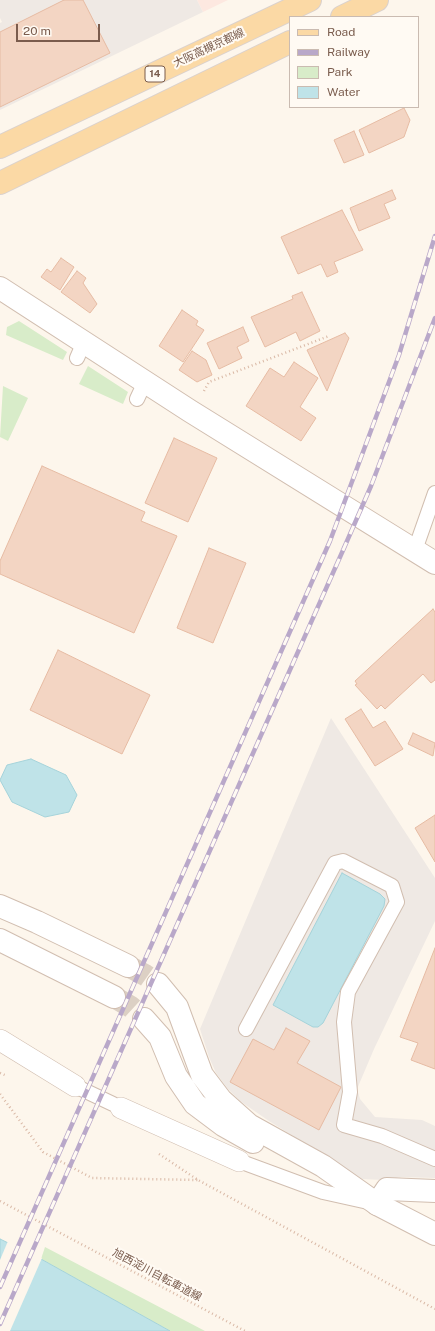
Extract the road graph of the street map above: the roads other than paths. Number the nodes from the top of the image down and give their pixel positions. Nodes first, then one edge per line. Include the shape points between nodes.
1 (310, 0) edge
2 (378, 0) edge
3 (344, 16) edge
4 (289, 42) edge
5 (0, 147) edge
6 (0, 182) edge
7 (0, 288) edge
8 (435, 493) edge
9 (415, 550) junction
10 (435, 563) edge
11 (0, 906) edge
12 (0, 940) edge
13 (128, 966) tunnel mouth
14 (158, 984) tunnel mouth
15 (114, 998) tunnel mouth
16 (144, 1019) tunnel mouth
17 (246, 1029) dead end
18 (0, 1040) edge
19 (75, 1086) joint
20 (117, 1106) joint
21 (435, 1159) edge
22 (239, 1161) joint
23 (435, 1191) edge
24 (377, 1204) junction
25 (435, 1234) edge

1 - 5 main road, 大阪高槻京都線 / 14
2 - 3 main road
4 - 6 main road
7 - 9 street via 80,350 141,390 190,411
8 - 9 lane
9 - 10 street
11 - 13 street
12 - 15 street
14 - 24 street via 177,1007 202,1074 221,1100 249,1125 324,1166
16 - 24 street via 160,1037 185,1091 206,1113 315,1178
17 - 21 lane via 335,863 343,861 392,886 396,902 348,992 344,1022 350,1092 344,1125 382,1136
18 - 19 street
19 - 20 lane
20 - 22 street
22 - 24 lane via 323,1192
23 - 24 street via 387,1189
24 - 25 street

